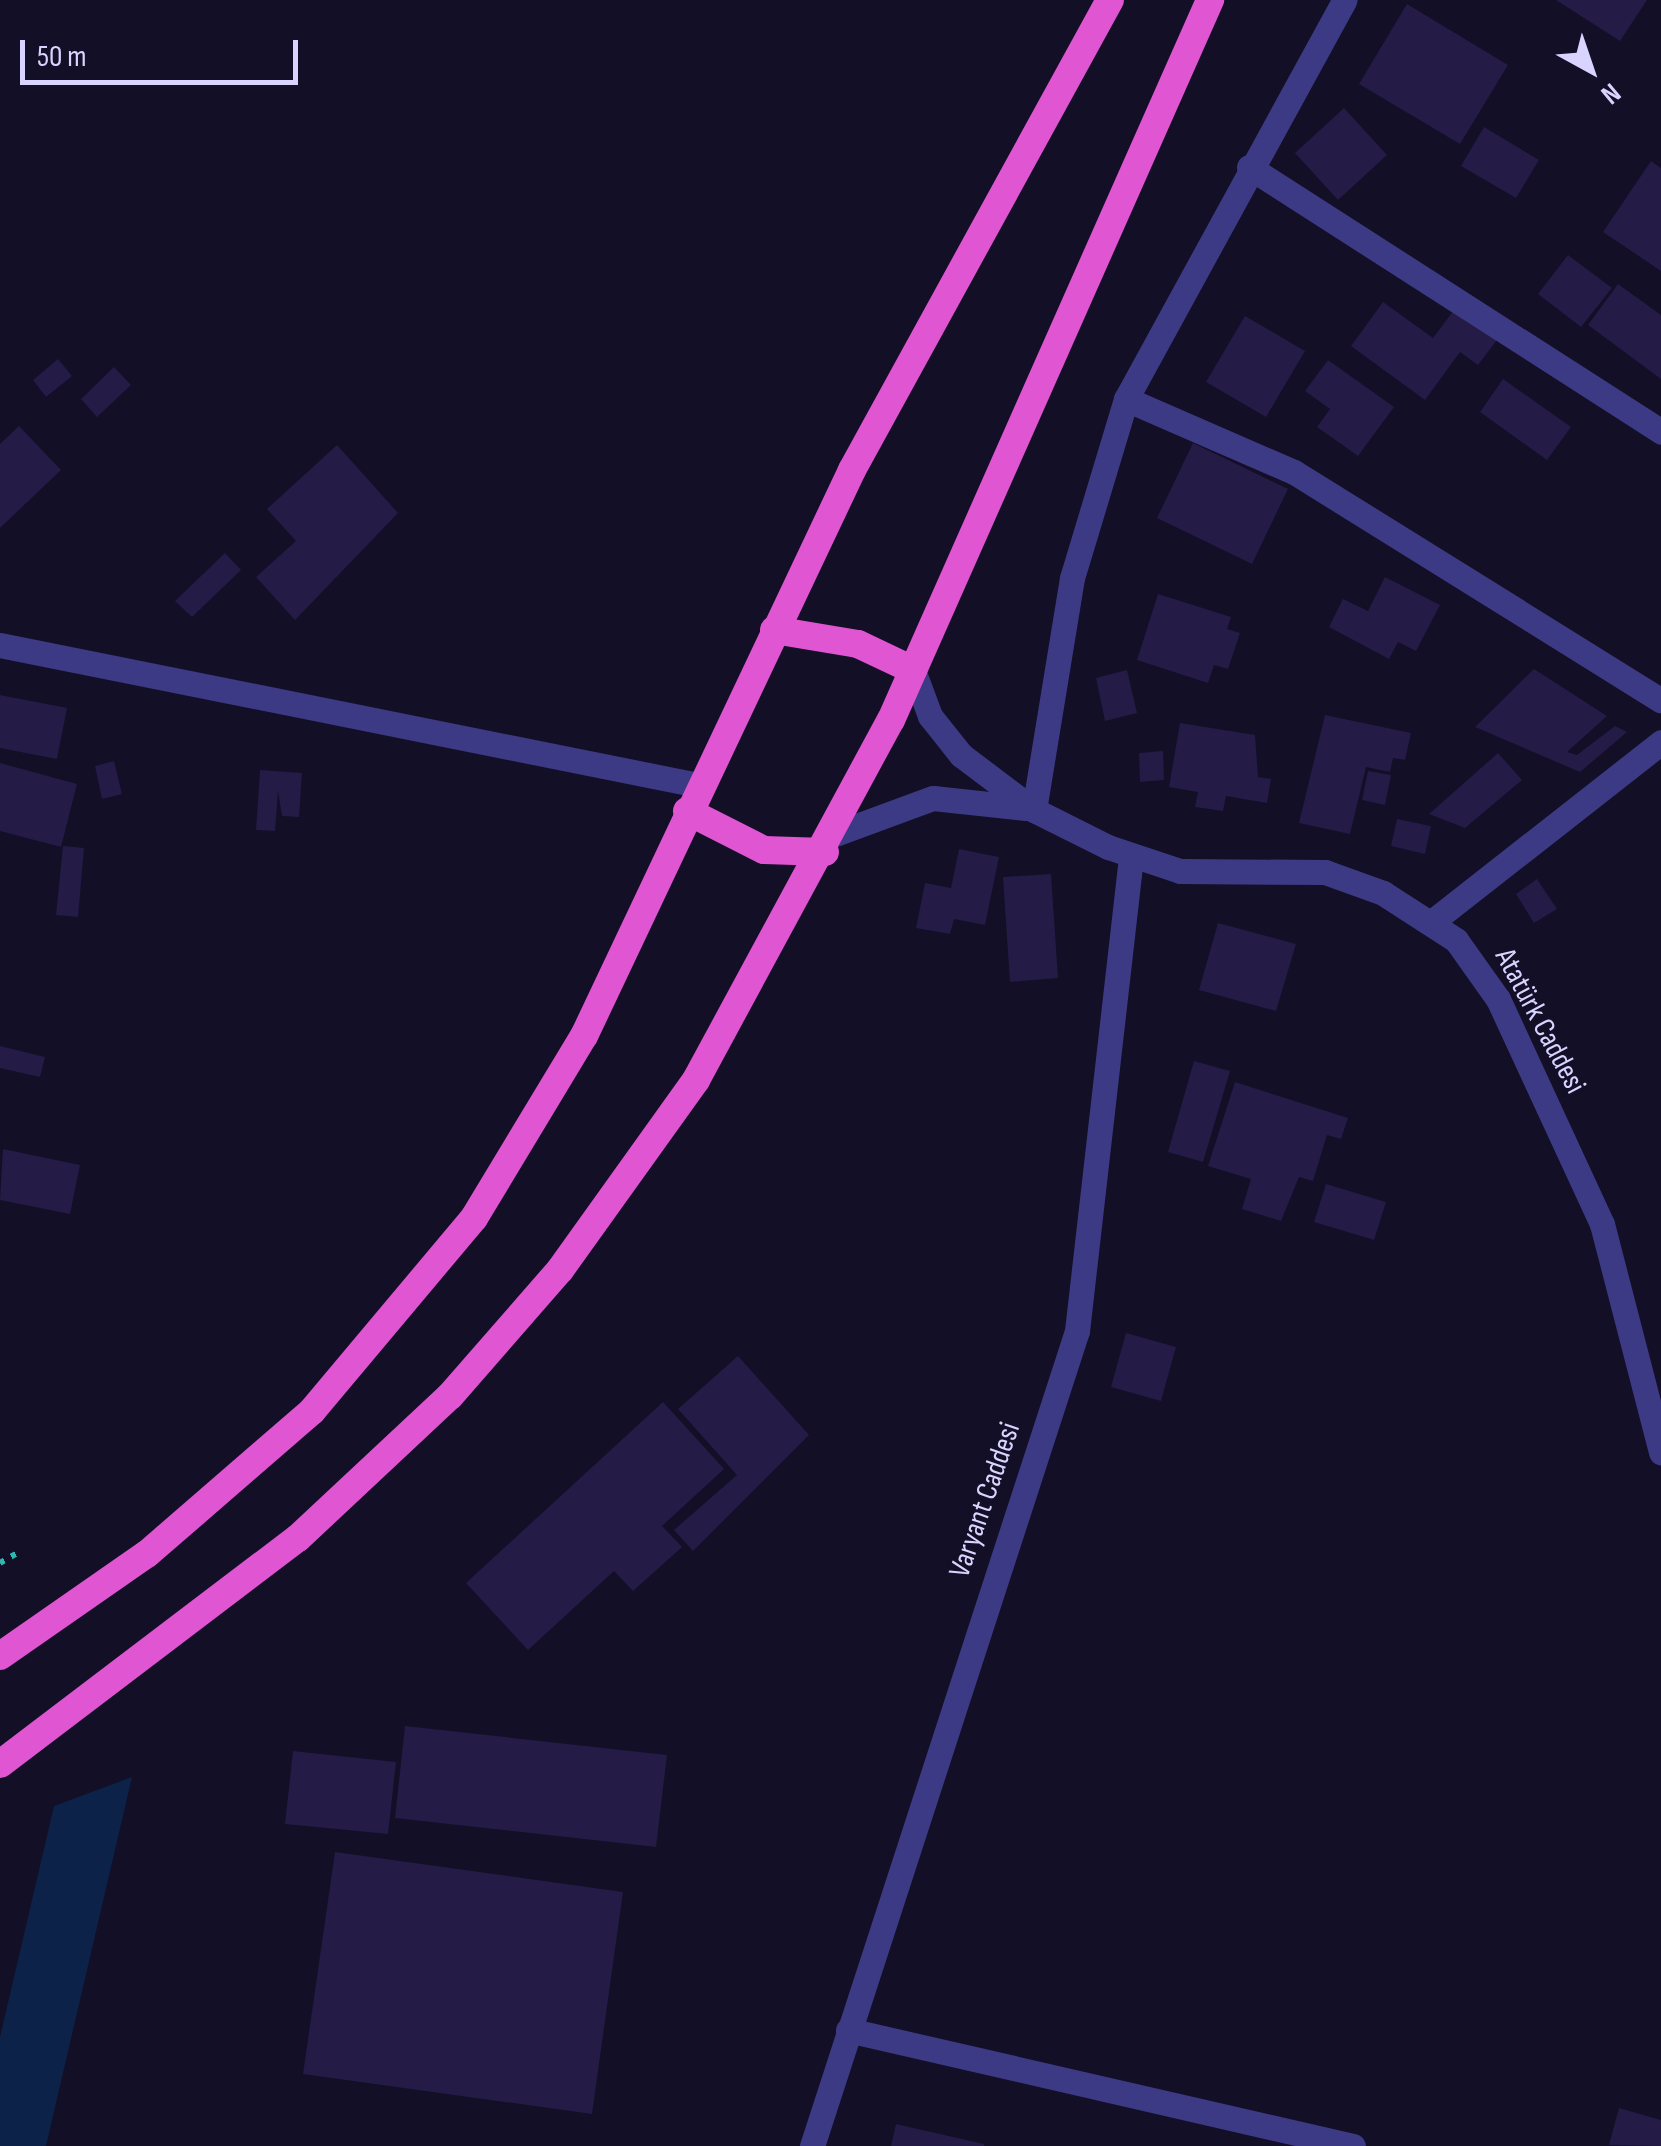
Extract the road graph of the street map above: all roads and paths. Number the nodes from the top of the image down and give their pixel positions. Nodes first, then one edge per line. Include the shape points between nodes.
1 (1110, 0) edge
2 (1210, 0) edge
3 (1344, 0) edge
4 (1249, 168) junction
5 (1126, 398) junction
6 (1661, 432) edge
7 (774, 630) junction
8 (0, 645) edge
9 (913, 670) junction
10 (1661, 700) edge
11 (1661, 742) edge
12 (692, 798) junction
13 (1034, 810) junction
14 (830, 843) junction
15 (1131, 857) junction
16 (1434, 920) junction
17 (1661, 1452) edge
18 (19, 1552) dead end
19 (0, 1563) edge
20 (0, 1656) edge
21 (0, 1764) edge
22 (848, 2030) junction
23 (812, 2146) edge
24 (1354, 2146) edge

1 - 7 highway
2 - 9 highway
3 - 4 street
4 - 5 street
4 - 6 street
5 - 10 street via 1294,472
5 - 13 street via 1072,578
7 - 9 highway via 858,644
7 - 12 highway
8 - 12 street
9 - 13 street via 930,716 961,755
9 - 14 highway
11 - 16 street
12 - 14 highway via 764,850
12 - 20 highway via 525,1142 406,1308 225,1489
13 - 14 street via 933,798
13 - 15 street, Atatürk Caddesi
14 - 21 highway via 696,1080 560,1270 450,1396 298,1538
15 - 16 street, Atatürk Caddesi via 1180,871 1325,872
15 - 22 street, Varyant Caddesi via 1077,1331
16 - 17 street, Atatürk Caddesi via 1498,998 1602,1224
18 - 19 path
22 - 23 street, Varyant Caddesi
22 - 24 street

